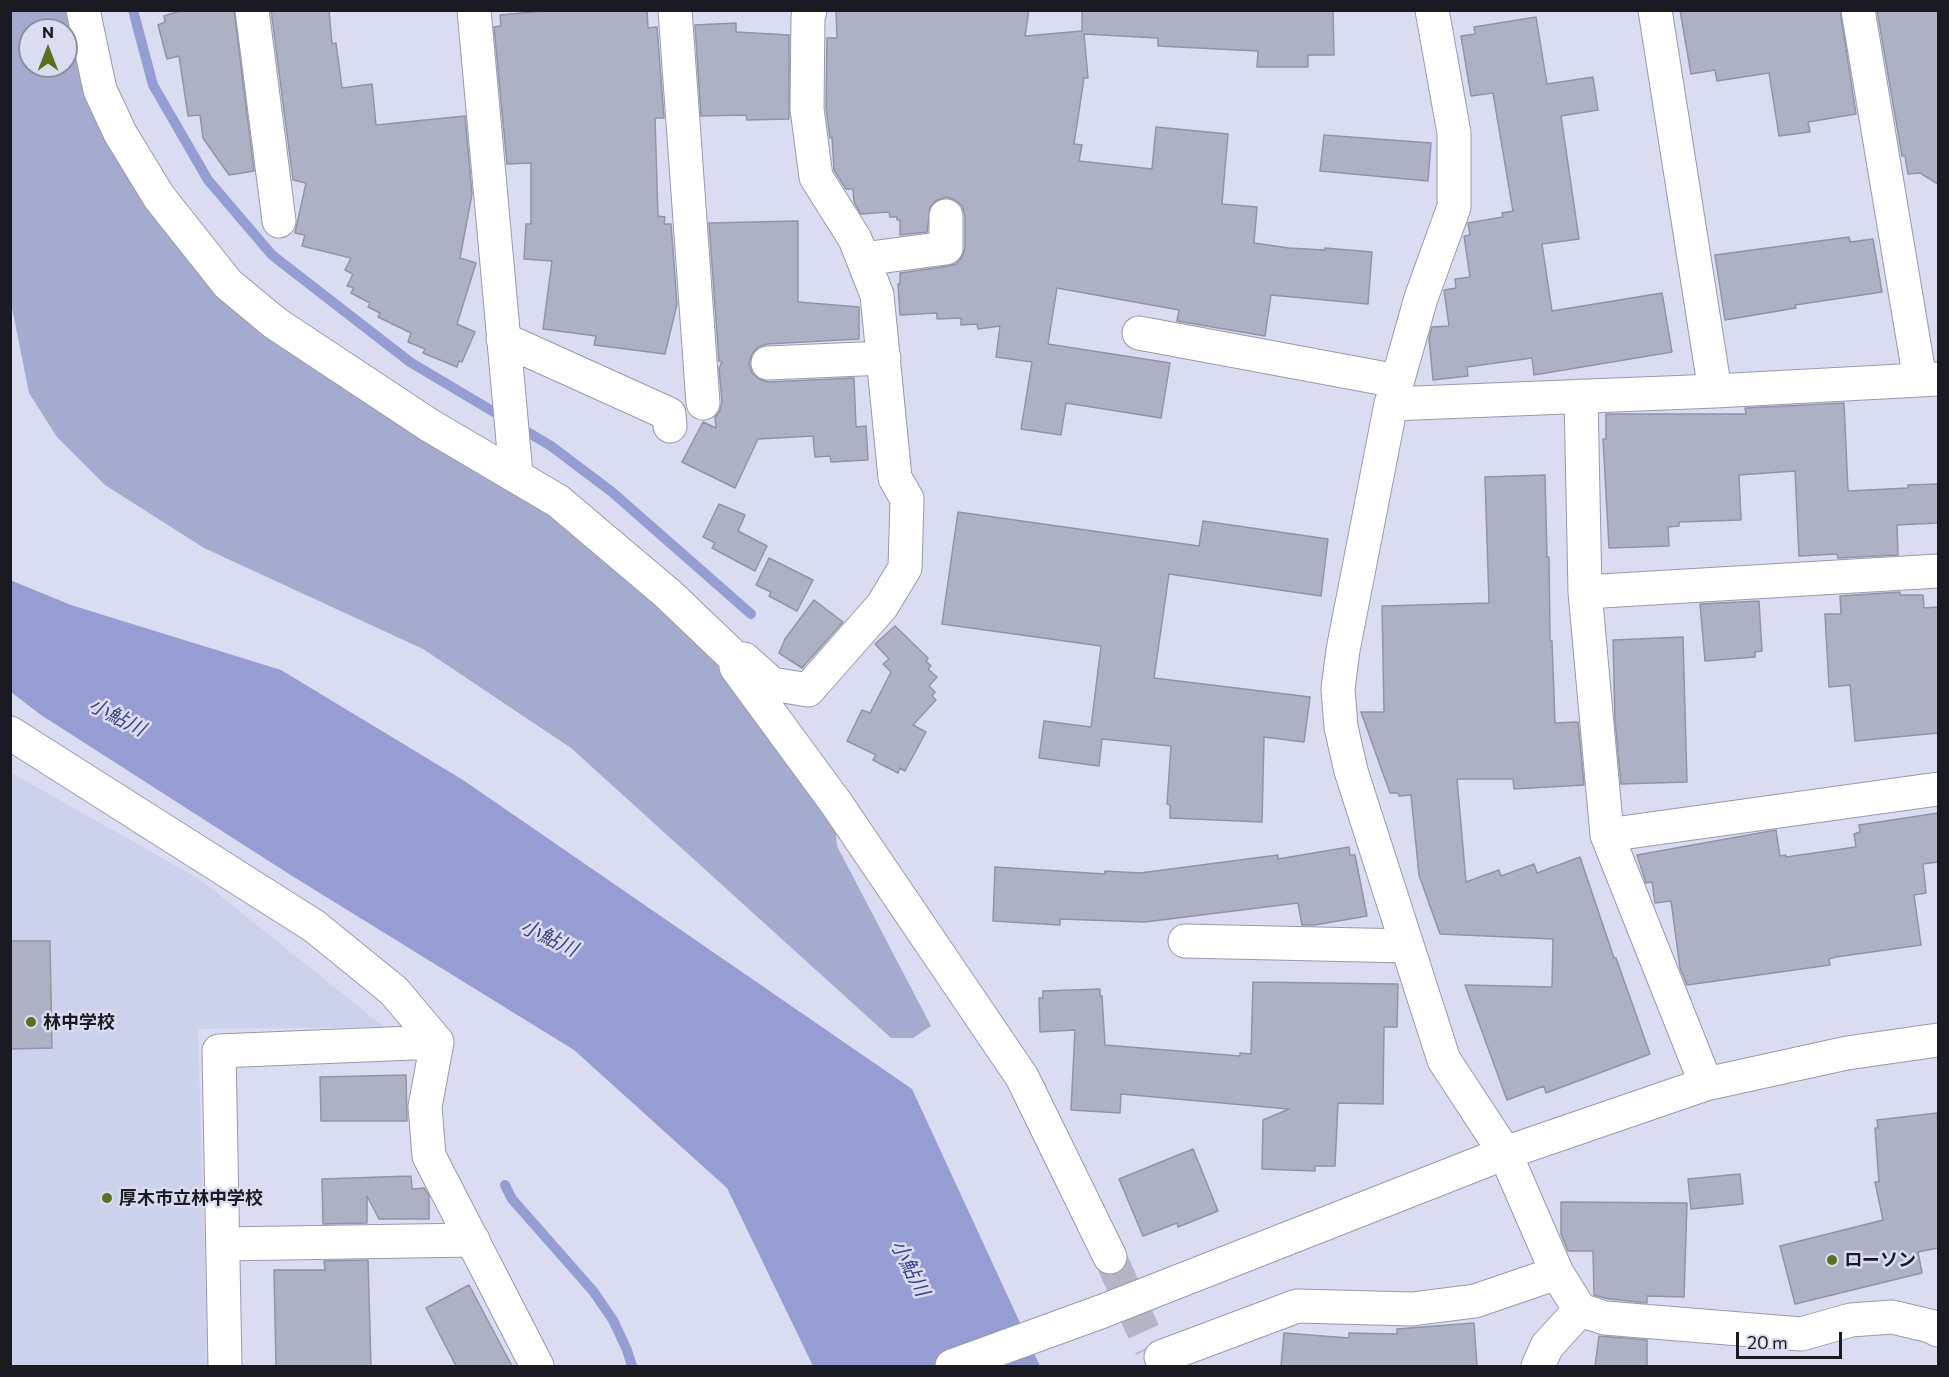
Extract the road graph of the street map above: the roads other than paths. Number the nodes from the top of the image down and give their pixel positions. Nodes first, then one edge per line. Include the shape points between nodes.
1 (83, 10) edge
2 (252, 10) edge
3 (474, 10) edge
4 (675, 10) edge
5 (810, 10) edge
6 (1432, 10) edge
7 (1655, 10) edge
8 (1858, 10) edge
9 (946, 216) dead end
10 (279, 221) dead end
11 (863, 259) junction
12 (1139, 333) dead end
13 (503, 339) junction
14 (884, 358) junction
15 (768, 363) dead end
16 (1929, 379) edge
17 (1715, 391) junction
18 (1394, 392) junction
19 (1581, 396) junction
20 (703, 403) dead end
21 (670, 426) dead end
22 (516, 474) junction
23 (1938, 571) edge
24 (1585, 592) junction
25 (735, 658) junction
26 (10, 733) edge
27 (1938, 789) edge
28 (1607, 835) junction
29 (1185, 941) dead end
30 (1407, 946) junction
31 (1938, 1040) edge
32 (437, 1042) junction
33 (1706, 1084) junction
34 (1505, 1153) junction
35 (472, 1240) junction
36 (223, 1244) junction
37 (1110, 1257) tunnel mouth
38 (1557, 1273) junction
39 (1580, 1310) junction
40 (1938, 1330) edge
41 (1159, 1357) edge
42 (225, 1366) edge
43 (537, 1366) edge
44 (952, 1366) edge
45 (1538, 1366) edge

1 - 22 street via 100,90 120,133 159,197 228,284 275,323 429,425
2 - 10 street
3 - 13 street
4 - 20 street
5 - 11 street via 807,109 816,177 855,239
6 - 18 street via 1454,133 1454,207 1421,298
7 - 17 street
8 - 16 street
9 - 11 street via 946,248
11 - 14 street via 878,295
12 - 18 street
13 - 21 street via 669,414
13 - 22 street
14 - 15 street
14 - 25 street via 895,478 906,499 904,568 882,606 808,690 771,684 745,659
16 - 17 street
17 - 19 street
18 - 19 street
18 - 30 street via 1338,689 1351,771
19 - 24 street
22 - 25 street via 558,501 668,594
23 - 24 street
24 - 28 street
25 - 37 street via 736,667 836,803 1022,1077
26 - 32 street via 314,926 394,991
27 - 28 street
28 - 33 street
29 - 30 street
30 - 34 street via 1444,1060
31 - 33 street via 1846,1053
32 - 35 street via 425,1107 429,1156
32 - 36 street via 219,1051
33 - 34 street
34 - 38 street
34 - 44 street via 1067,1325
35 - 36 street
35 - 43 street
36 - 42 street
38 - 39 street
38 - 41 street via 1475,1301 1444,1305 1412,1309 1297,1306
39 - 40 street via 1605,1318 1801,1334 1851,1320 1892,1317
39 - 45 street via 1547,1346

